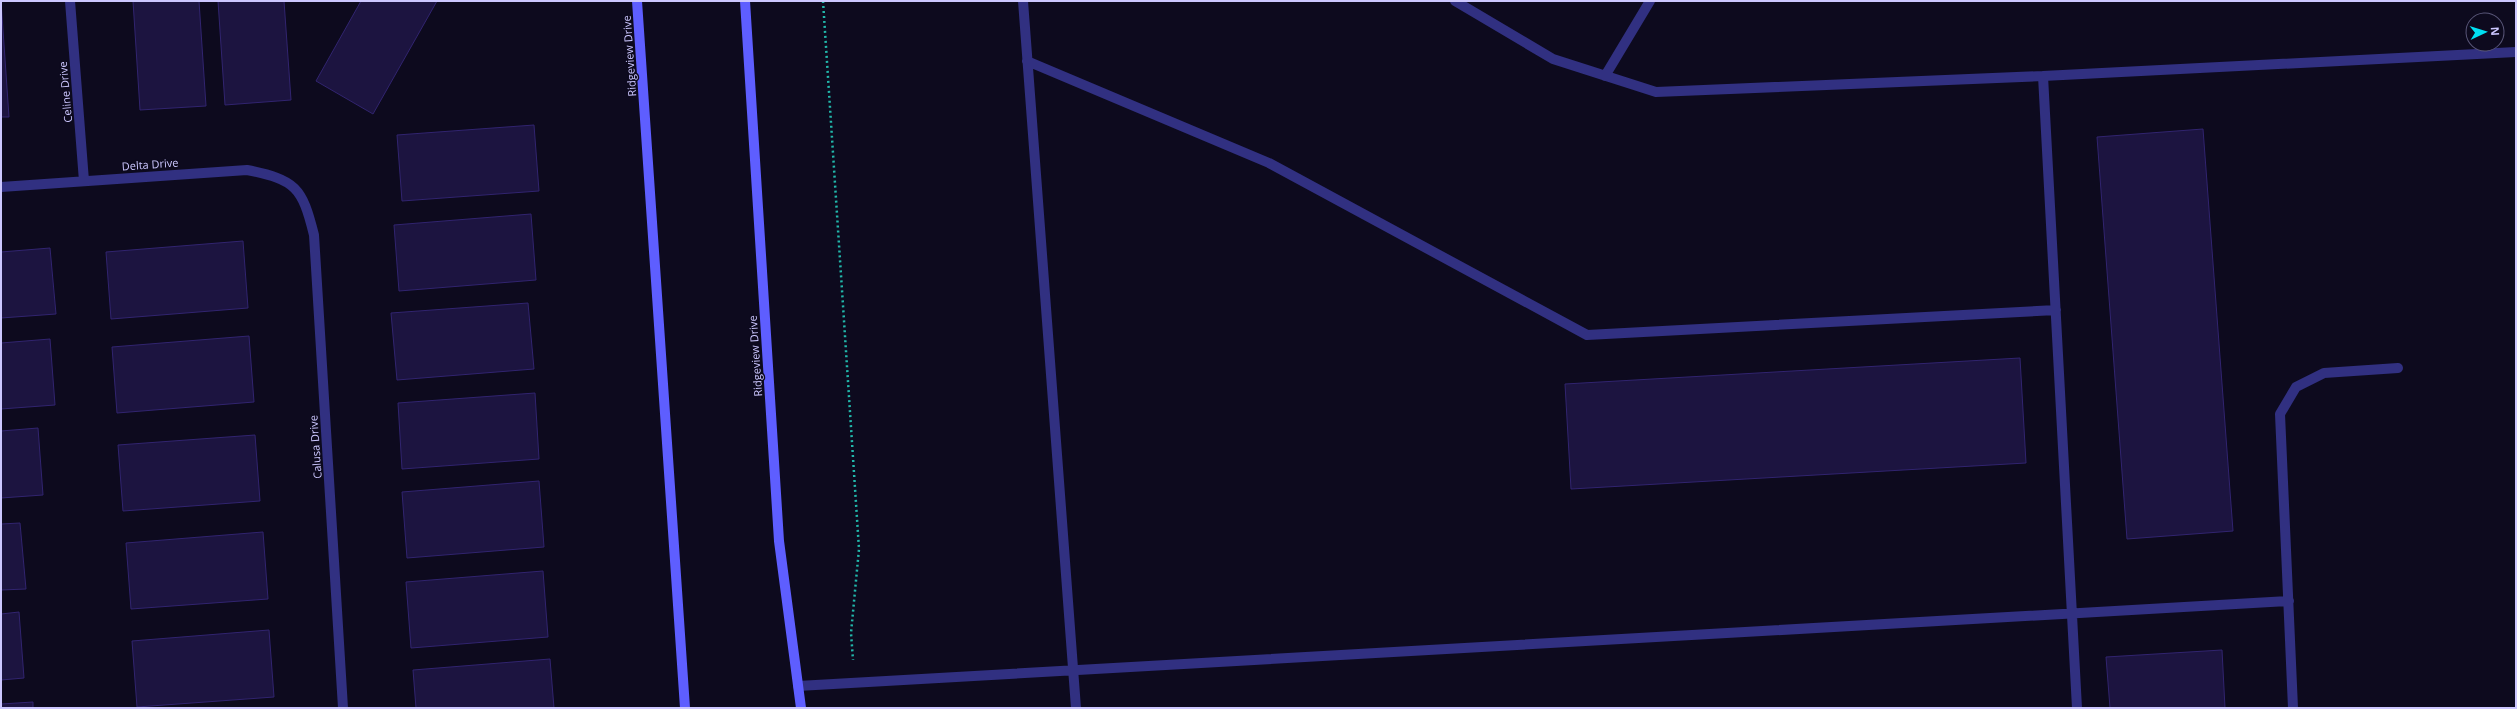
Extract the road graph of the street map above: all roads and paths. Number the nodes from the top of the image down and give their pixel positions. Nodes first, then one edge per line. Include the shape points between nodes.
1 (70, 1) edge
2 (637, 1) edge
3 (745, 1) edge
4 (823, 1) edge
5 (1023, 1) edge
6 (1455, 1) edge
7 (1650, 1) edge
8 (2516, 52) edge
9 (1027, 61) junction
10 (1605, 76) junction
11 (2043, 76) junction
12 (84, 181) junction
13 (1, 187) edge
14 (297, 189) joint
15 (2056, 310) junction
16 (2398, 368) dead end
17 (2289, 601) junction
18 (2073, 613) junction
19 (1073, 670) junction
20 (854, 683) junction
21 (798, 686) junction
22 (342, 708) edge
23 (685, 708) edge
24 (801, 708) edge
25 (1076, 708) edge
26 (2077, 708) edge
27 (2294, 708) edge

1 - 12 street, Celine Drive
2 - 23 main road, Ridgeview Drive
3 - 21 main road, Ridgeview Drive via 779,541
4 - 20 path via 859,549 851,633
5 - 9 street
6 - 10 street via 1553,60
7 - 10 street
8 - 11 street
9 - 15 street via 1268,163 1587,335
9 - 19 street
10 - 11 street via 1656,92
11 - 15 street
12 - 13 street, Delta Drive
12 - 14 street, Delta Drive via 247,170 277,176
14 - 22 street, Calusa Drive via 307,208 314,236
15 - 18 street
16 - 17 street via 2324,373 2296,387 2280,414
17 - 18 street
17 - 27 street
18 - 19 street
18 - 26 street
19 - 20 street
19 - 25 street
20 - 21 street
21 - 24 main road, Ridgeview Drive

